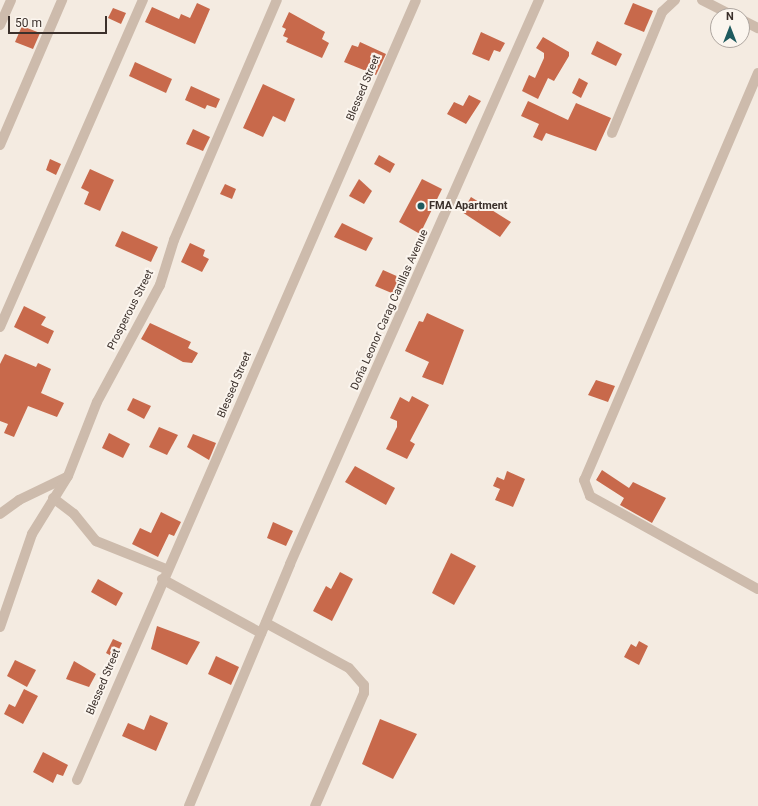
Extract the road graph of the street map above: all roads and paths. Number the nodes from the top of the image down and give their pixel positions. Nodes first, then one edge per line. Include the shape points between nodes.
1 (11, 0) edge
2 (62, 0) edge
3 (143, 0) edge
4 (276, 0) edge
5 (416, 0) edge
6 (540, 0) edge
7 (675, 0) edge
8 (702, 0) edge
9 (718, 8) edge
10 (3, 9) edge
11 (0, 25) edge
12 (758, 73) edge
13 (612, 133) dead end
14 (0, 145) edge
15 (0, 327) edge
16 (68, 476) junction
17 (53, 498) junction
18 (0, 514) edge
19 (166, 569) junction
20 (162, 579) junction
21 (758, 589) edge
22 (266, 623) junction
23 (0, 627) edge
24 (261, 633) junction
25 (77, 780) dead end
26 (189, 806) edge
27 (315, 806) edge

1 - 10 street
2 - 14 street
3 - 15 street
4 - 16 street, Prosperous Street via 174,240 160,285 97,402
5 - 19 street, Blessed Street
6 - 22 street, Doña Leonor Carag Canillas Avenue
7 - 13 street via 662,12
8 - 9 street
10 - 11 street
12 - 21 street via 584,480 590,496
16 - 17 street, Prosperous Street
16 - 18 street via 19,500
17 - 19 street via 74,514 96,541
17 - 23 street, Prosperous Street via 32,534
19 - 20 street, Blessed Street
20 - 24 street
20 - 25 street, Blessed Street
22 - 24 street, Doña Leonor Carag Canillas Avenue
22 - 27 street via 349,668 364,685 364,693
24 - 26 street, Doña Leonor Carag Canillas Avenue

